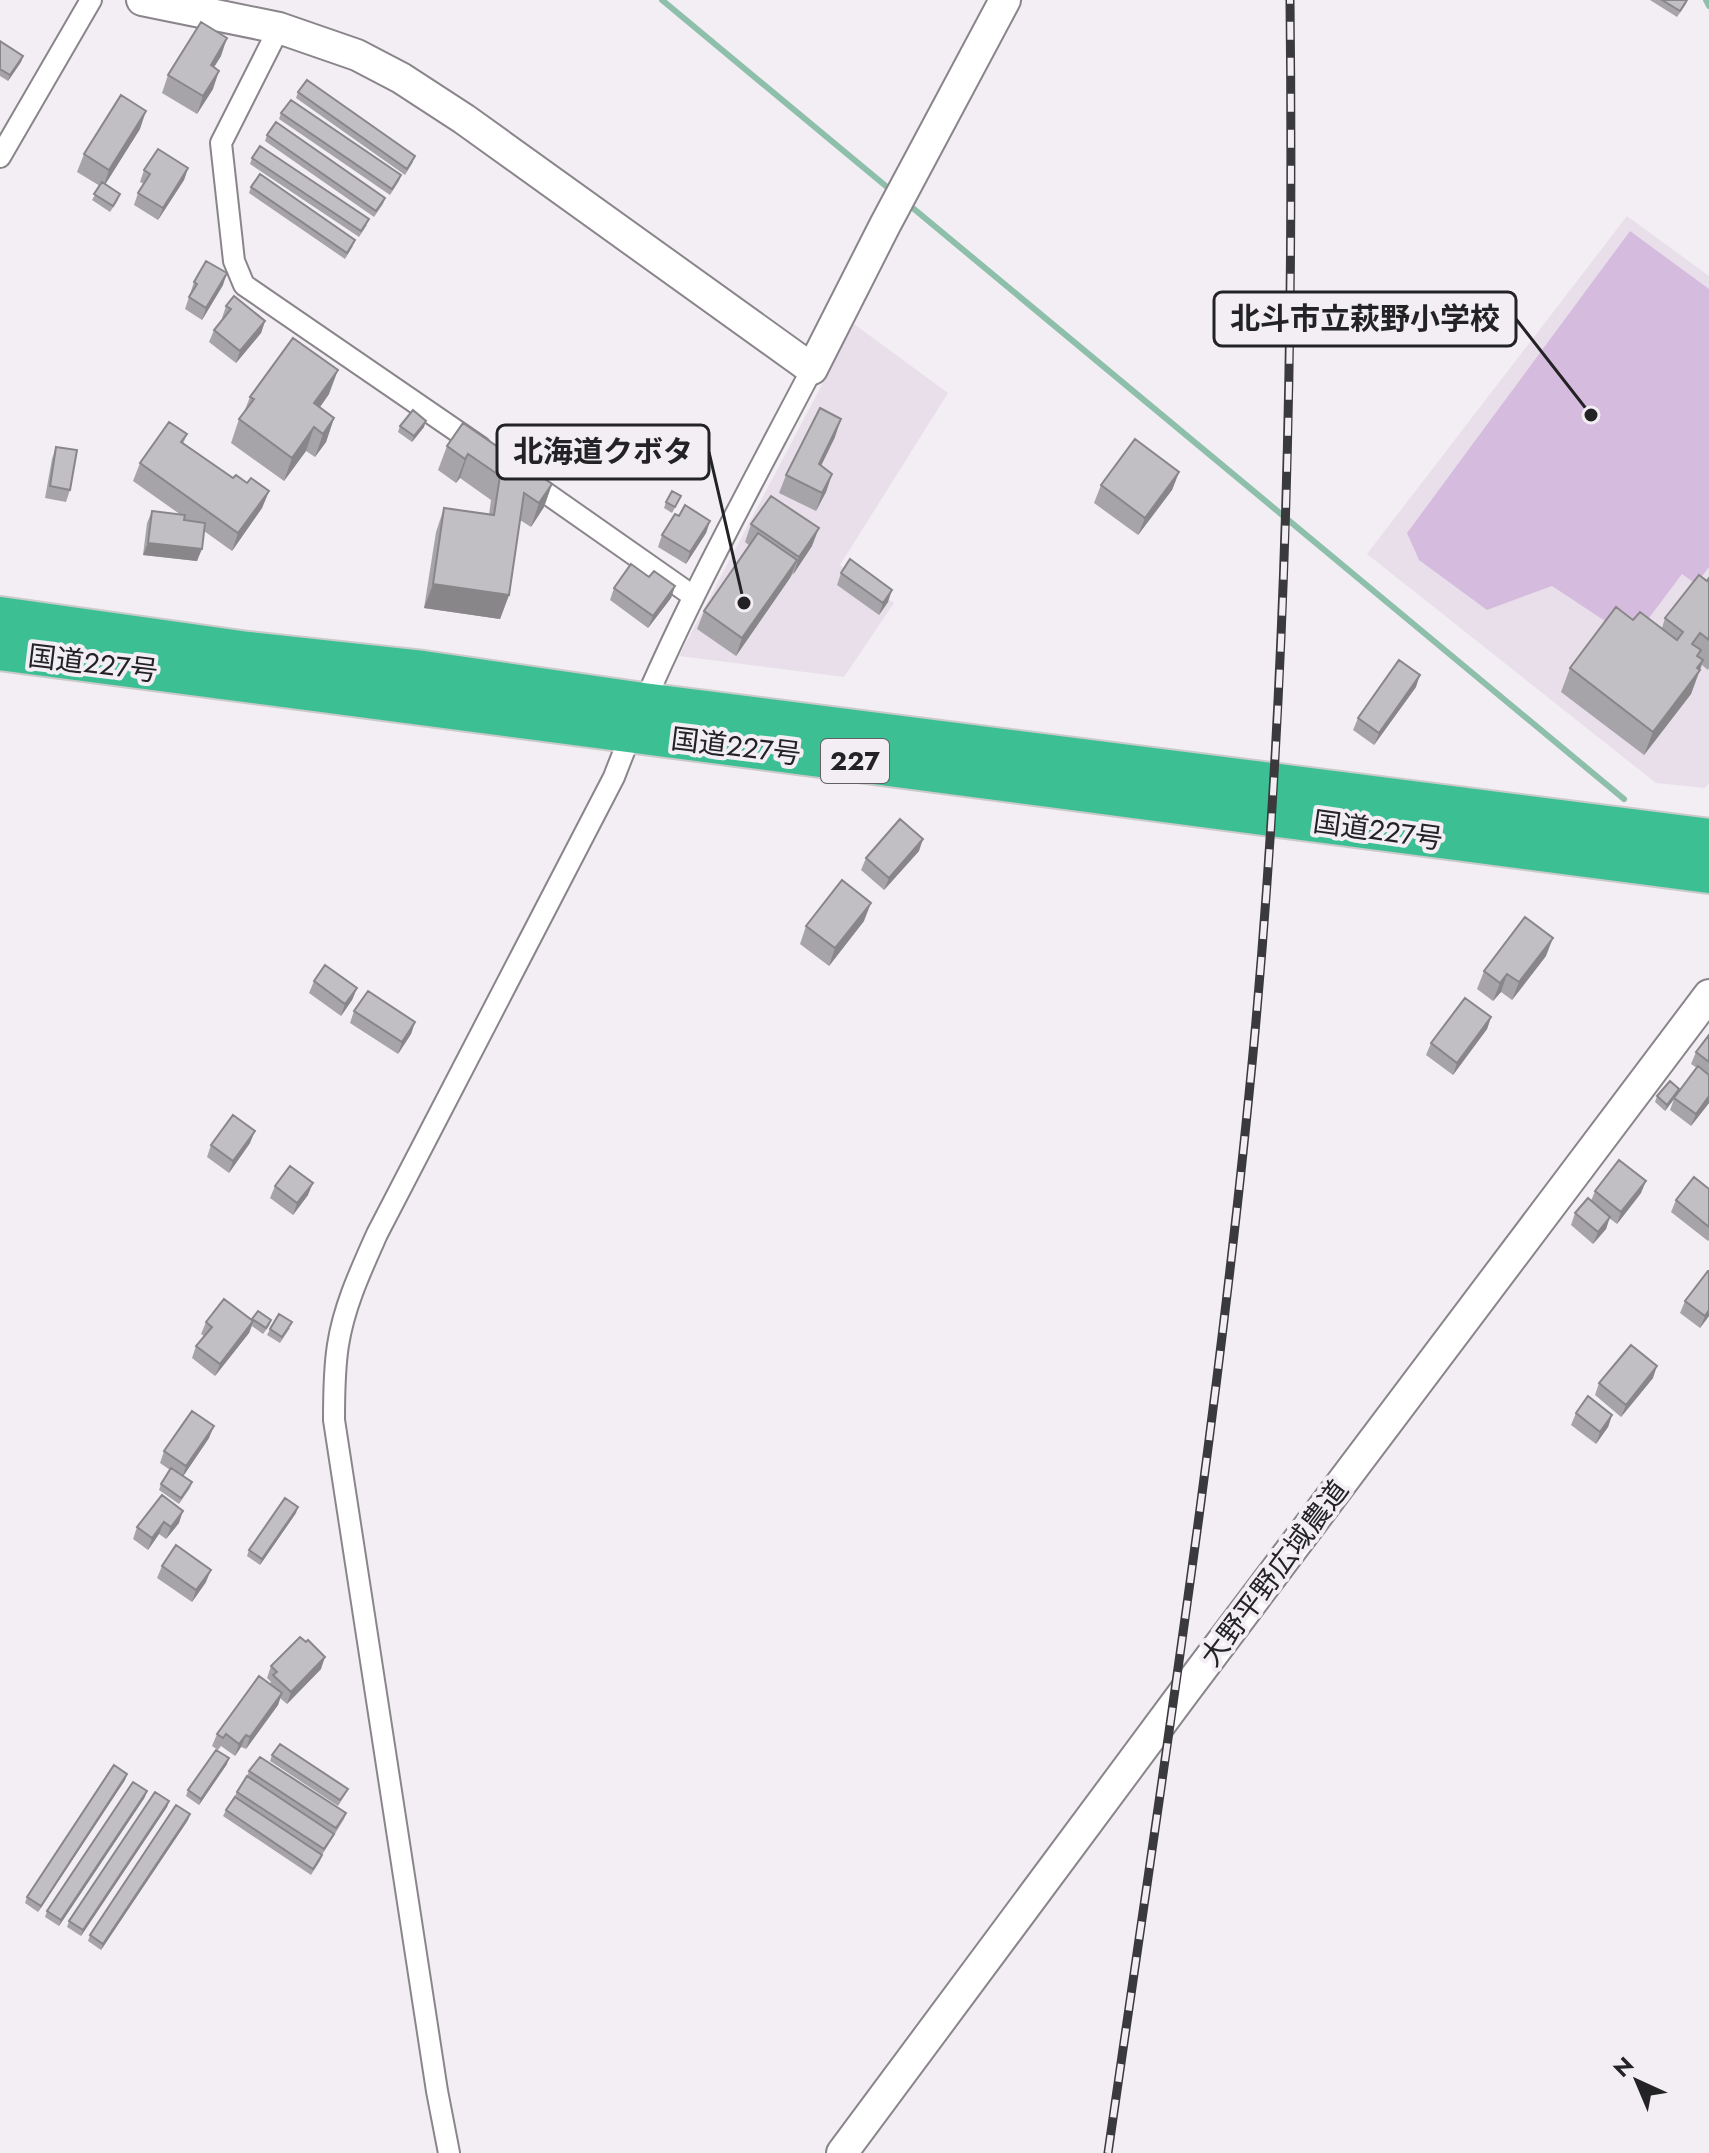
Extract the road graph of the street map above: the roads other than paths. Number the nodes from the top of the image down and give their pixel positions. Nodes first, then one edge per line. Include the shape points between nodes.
1 (91, 0) edge
2 (142, 0) edge
3 (1005, 0) edge
4 (279, 28) junction
5 (0, 157) edge
6 (812, 369) junction
7 (693, 596) junction
8 (0, 616) edge
9 (0, 651) edge
10 (637, 717) junction
11 (1709, 838) edge
12 (1709, 874) edge
13 (1709, 995) edge
14 (449, 2153) edge
15 (842, 2153) edge

1 - 5 street
2 - 4 street
3 - 6 street
4 - 6 street via 357,55 401,78
4 - 7 street via 221,143 234,261 244,285
6 - 7 street
7 - 10 street
8 - 10 highway, 国道227号 / 227 via 423,670
9 - 10 highway, 国道227号 / 227
10 - 11 highway, 国道227号 / 227
10 - 12 highway, 国道227号 / 227
10 - 14 street via 614,777 377,1234 349,1300 338,1346 334,1420
13 - 15 street, 大野平野広域農道

